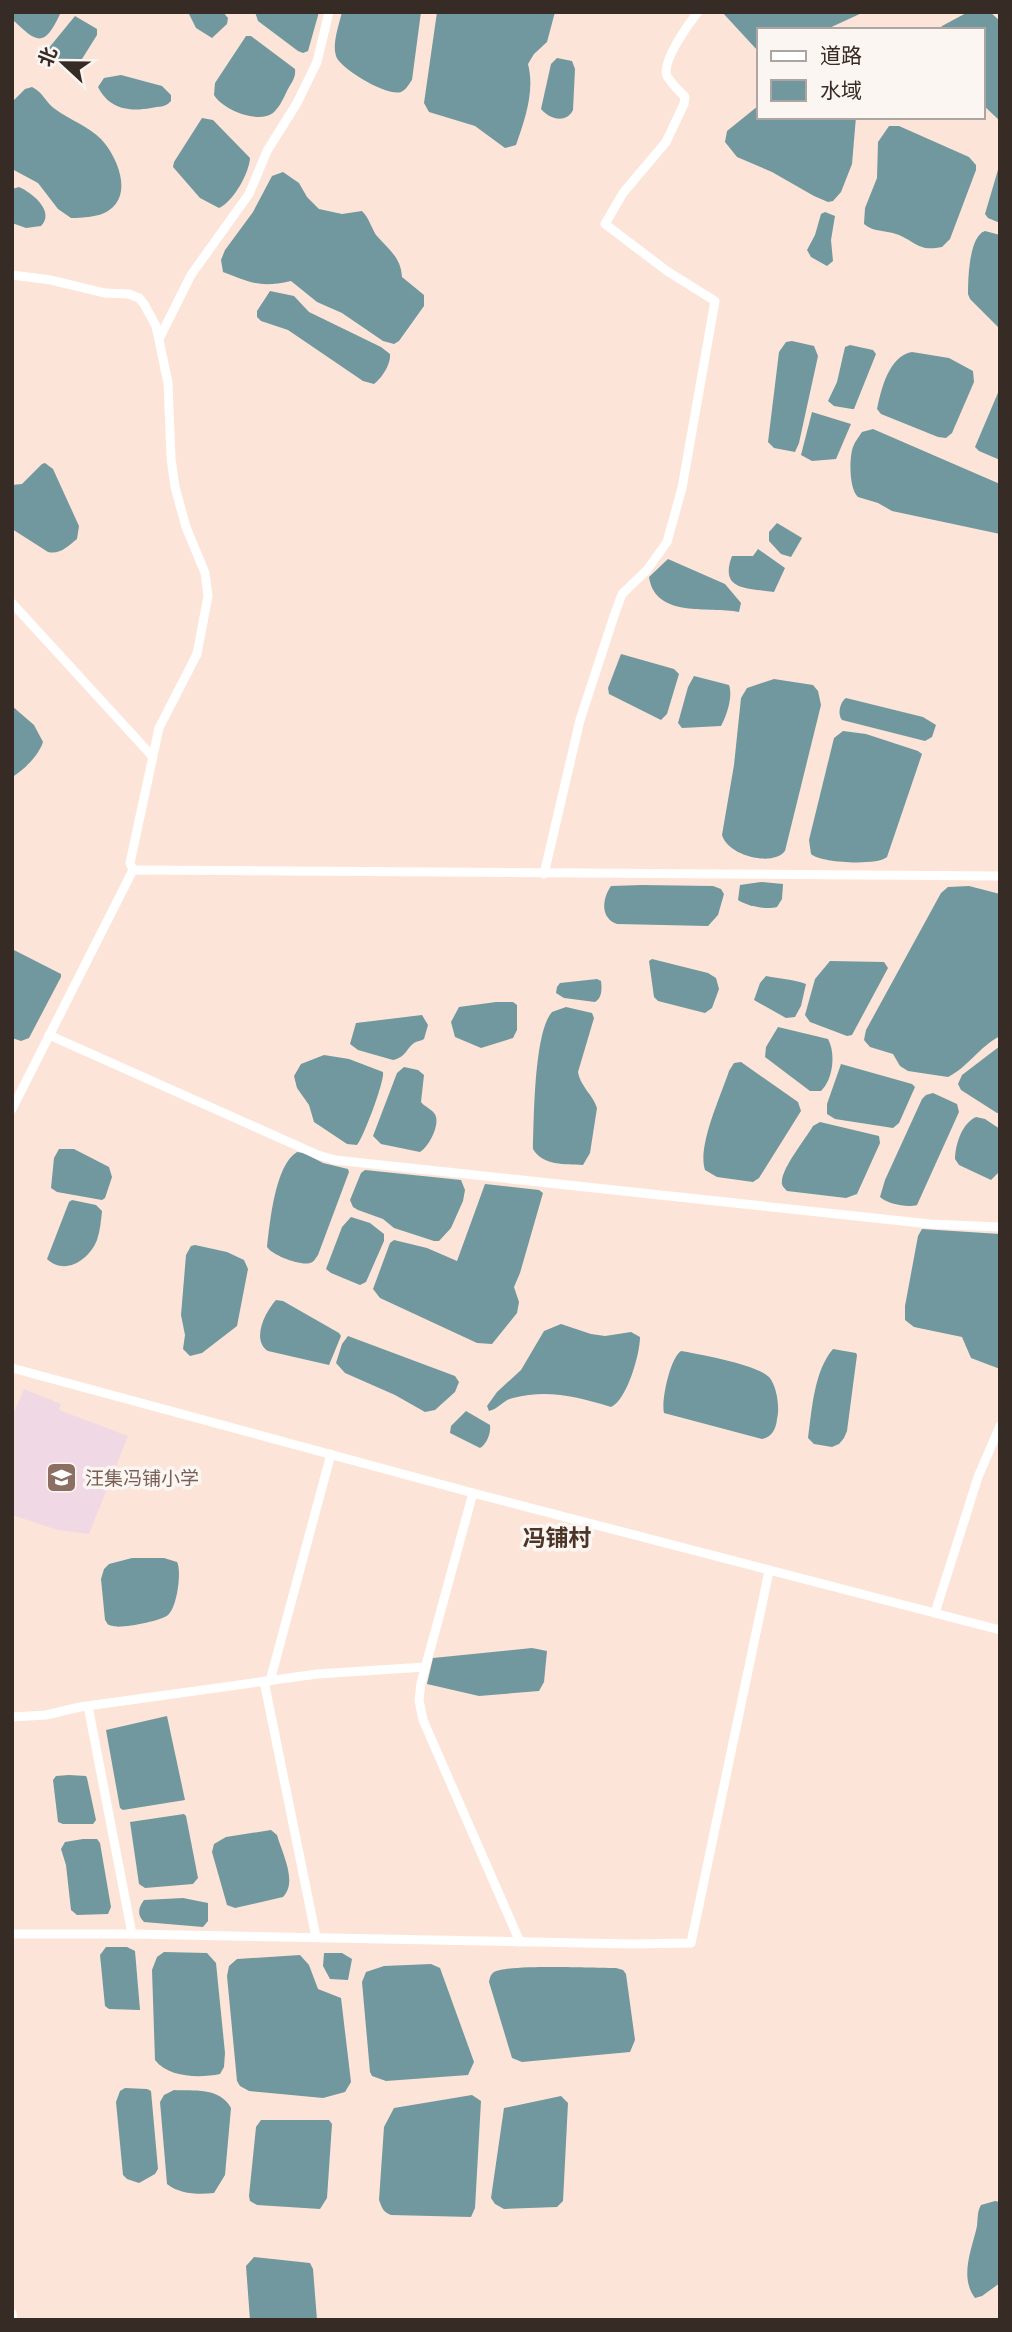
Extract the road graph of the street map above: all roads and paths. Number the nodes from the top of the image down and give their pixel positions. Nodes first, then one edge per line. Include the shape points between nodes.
1 (329, 12) edge
2 (698, 12) edge
3 (12, 275) edge
4 (159, 338) junction
5 (12, 603) edge
6 (153, 757) junction
7 (133, 870) junction
8 (544, 874) junction
9 (1000, 876) edge
10 (49, 1035) junction
11 (12, 1109) edge
12 (1000, 1227) edge
13 (12, 1368) edge
14 (1000, 1426) edge
15 (331, 1454) junction
16 (472, 1493) junction
17 (769, 1570) junction
18 (935, 1613) junction
19 (1000, 1630) edge
20 (425, 1667) junction
21 (267, 1681) junction
22 (88, 1706) junction
23 (12, 1717) edge
24 (12, 1934) edge
25 (132, 1934) junction
26 (316, 1937) junction
27 (520, 1942) junction
28 (12, 2313) edge
29 (13, 2320) edge

1 - 4 street via 317,62 297,103 267,151 249,194 191,275
2 - 8 street via 666,70 685,97 684,104 666,142 623,193 606,224 715,301 682,488 667,542 622,594 614,616 580,720
3 - 4 street via 132,295 144,304
4 - 6 street via 168,383 175,488 205,573 208,596 197,654 159,728
5 - 6 street
6 - 7 street via 130,863
7 - 8 street
7 - 10 street
8 - 9 street
10 - 11 street
10 - 12 street via 335,1160 930,1224
13 - 15 street
14 - 18 street via 978,1477
15 - 16 street
15 - 21 street
16 - 17 street
16 - 20 street
17 - 18 street
17 - 27 street via 691,1943
18 - 19 street
20 - 21 street
20 - 27 street via 419,1691 423,1720
21 - 22 street
21 - 26 street
22 - 23 street
22 - 25 street
24 - 25 street
25 - 26 street
26 - 27 street
28 - 29 street

